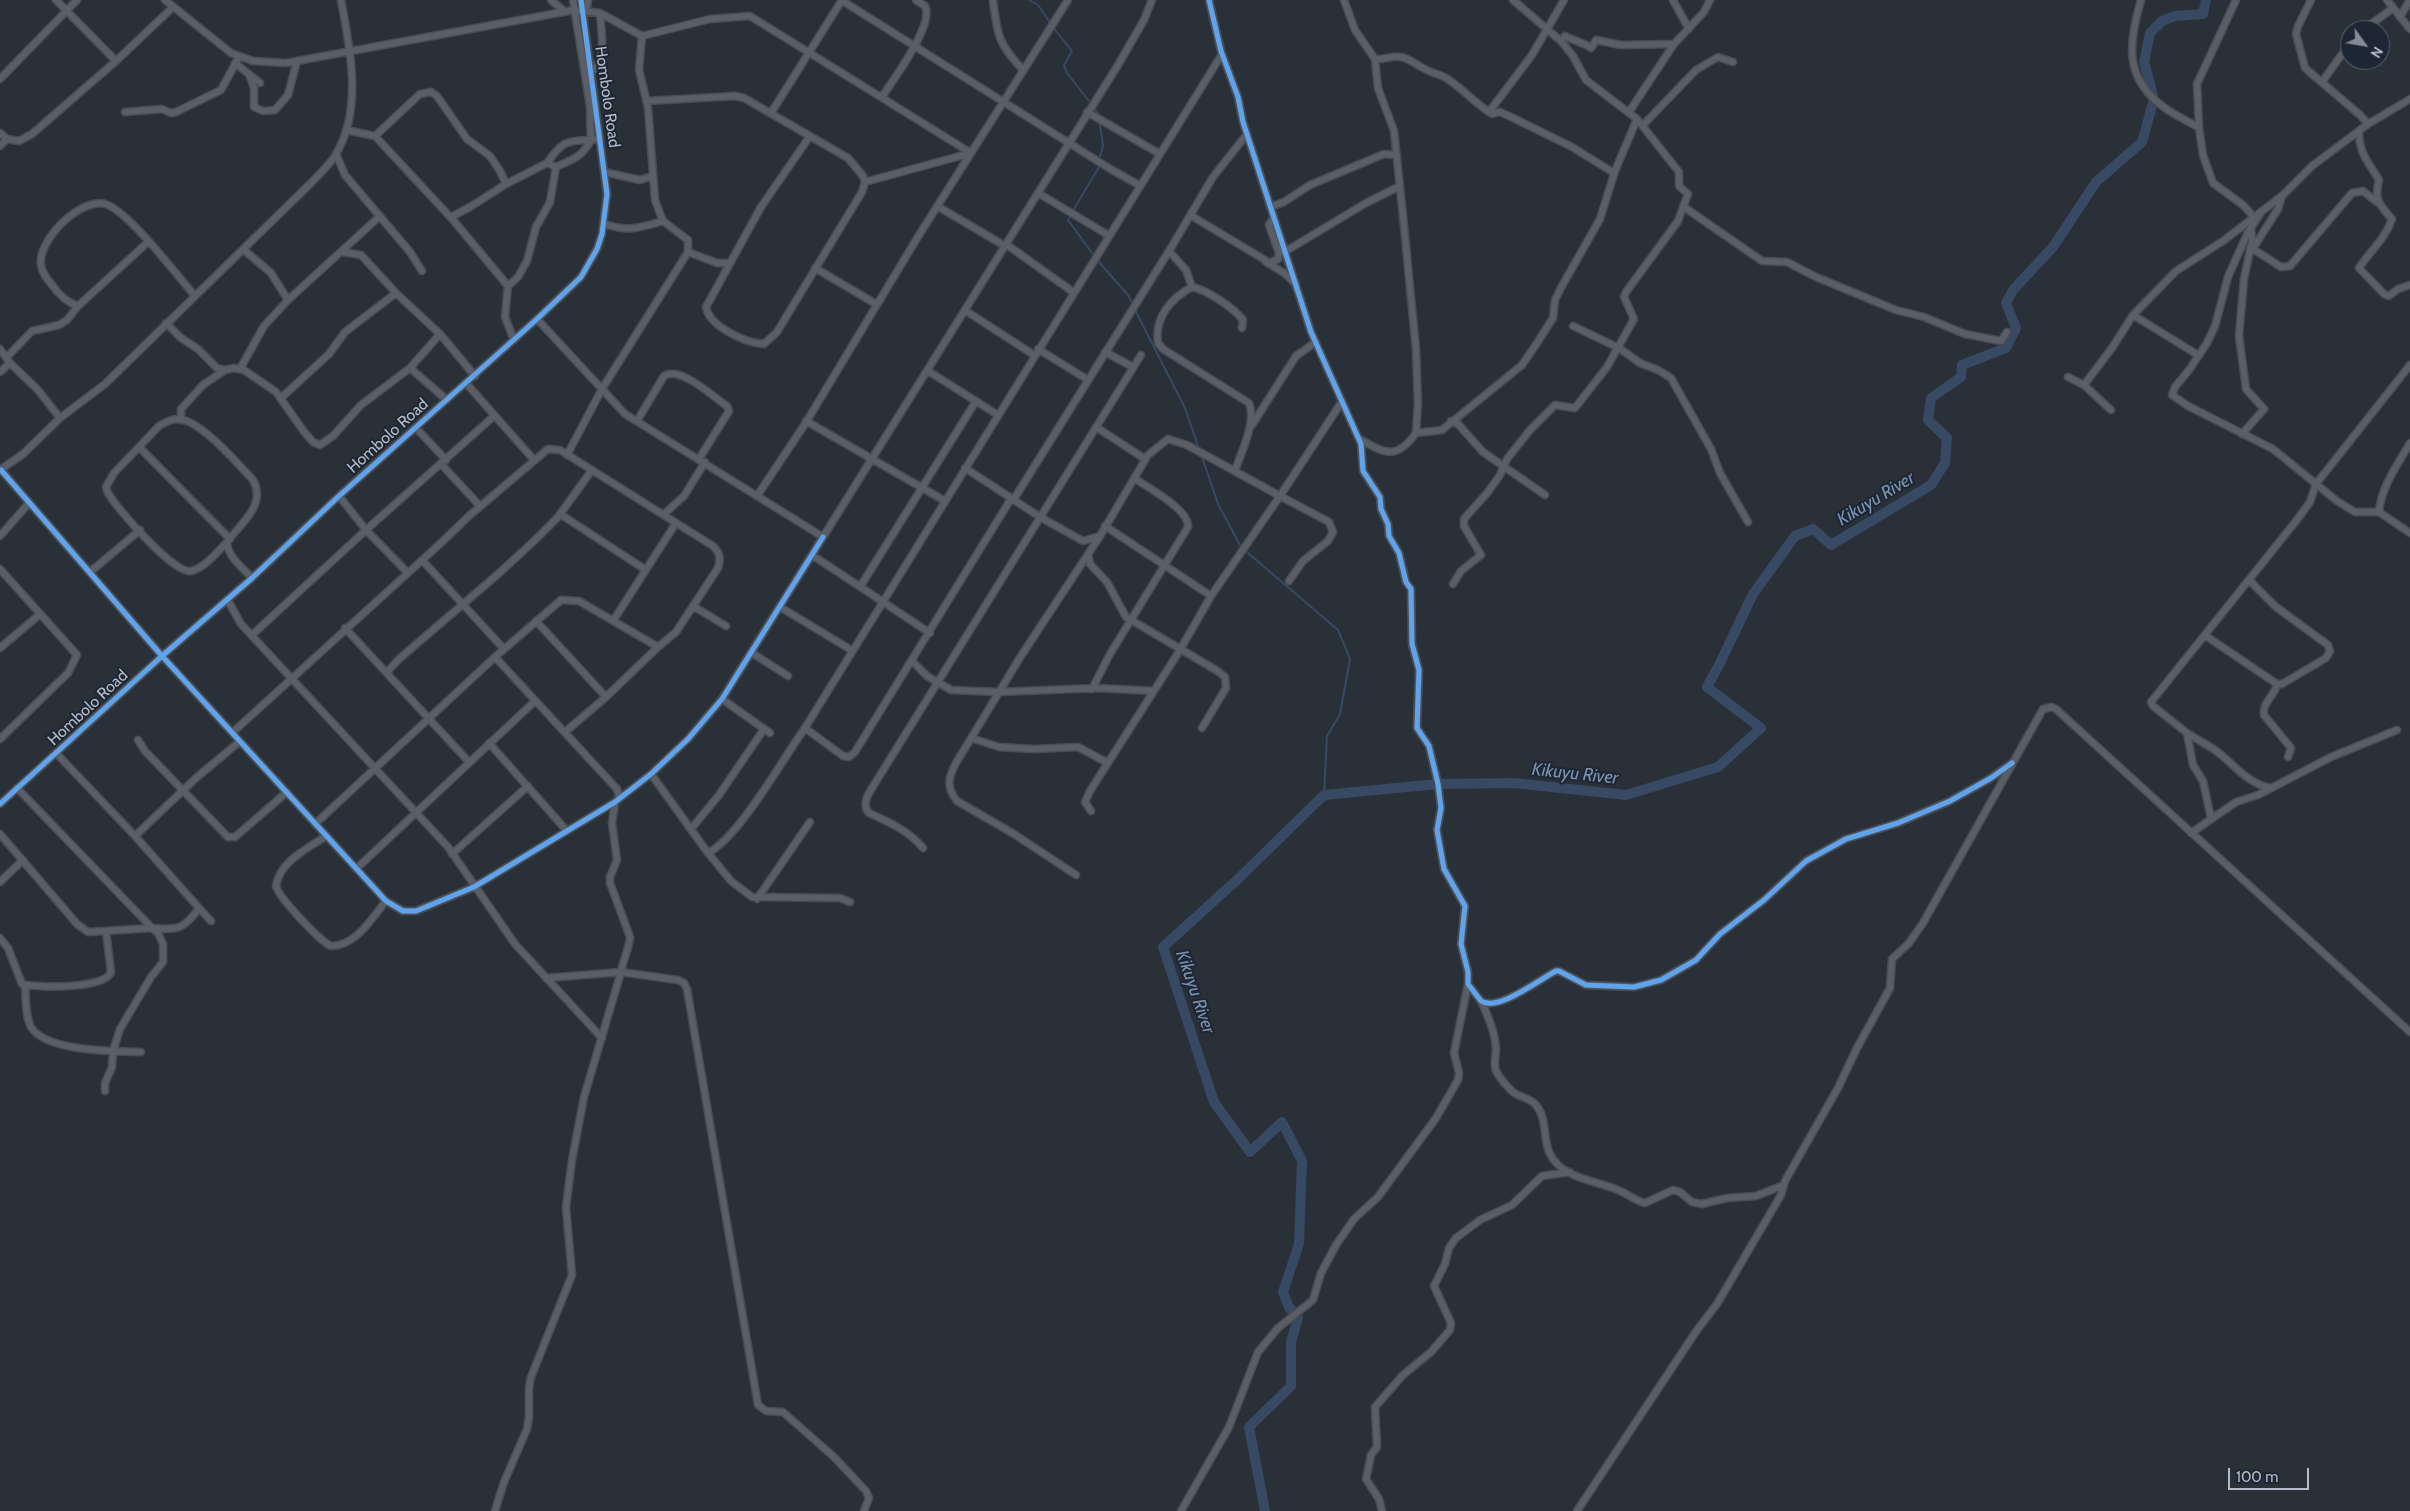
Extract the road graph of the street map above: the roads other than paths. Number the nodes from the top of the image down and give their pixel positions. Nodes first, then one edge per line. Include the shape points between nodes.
1 (56, 0) edge
2 (77, 0) edge
3 (165, 0) edge
4 (341, 0) edge
5 (551, 0) edge
6 (573, 0) edge
7 (581, 0) edge
8 (588, 0) edge
9 (841, 0) edge
10 (916, 0) edge
11 (993, 0) edge
12 (1068, 0) edge
13 (1152, 0) edge
14 (1344, 0) edge
15 (1513, 0) edge
16 (1564, 0) edge
17 (1673, 0) edge
18 (1710, 0) edge
19 (2141, 0) edge
20 (2236, 0) edge
21 (2311, 0) edge
22 (2386, 0) edge
23 (2410, 0) edge
24 (1208, 1) edge
25 (173, 7) junction
26 (2393, 8) junction
27 (66, 10) junction
28 (574, 10) junction
29 (583, 10) junction
30 (564, 11) junction
31 (600, 13) junction
32 (2400, 17) junction
33 (2377, 20) edge
34 (1546, 28) junction
35 (1689, 29) junction
36 (2410, 29) edge
37 (642, 36) junction
38 (1561, 41) junction
39 (1674, 44) junction
40 (914, 47) junction
41 (809, 51) junction
42 (351, 52) junction
43 (1222, 54) junction
44 (2340, 57) edge
45 (1375, 59) junction
46 (237, 60) junction
47 (116, 61) junction
48 (297, 61) junction
49 (1733, 62) dead end
50 (1023, 70) junction
51 (591, 72) junction
52 (249, 74) junction
53 (0, 79) edge
54 (2322, 82) junction
55 (260, 83) dead end
56 (882, 97) junction
57 (2410, 99) edge
58 (646, 100) junction
59 (1003, 101) junction
60 (125, 112) dead end
61 (1087, 112) junction
62 (1489, 112) junction
63 (1630, 112) junction
64 (771, 113) junction
65 (1637, 119) junction
66 (2368, 124) junction
67 (1643, 126) junction
68 (2198, 128) junction
69 (346, 130) junction
70 (2359, 130) junction
71 (0, 133) edge
72 (1247, 134) junction
73 (375, 136) junction
74 (810, 136) junction
75 (600, 138) junction
76 (7, 139) junction
77 (591, 140) junction
78 (1070, 143) junction
79 (0, 146) edge
80 (970, 153) junction
81 (336, 154) junction
82 (1160, 154) junction
83 (1395, 155) junction
84 (547, 163) junction
85 (556, 167) junction
86 (604, 172) junction
87 (1614, 173) junction
88 (652, 176) junction
89 (640, 180) junction
90 (865, 182) junction
91 (506, 184) junction
92 (1139, 185) junction
93 (1398, 187) junction
94 (654, 190) junction
95 (1038, 193) junction
96 (2283, 195) junction
97 (2378, 202) junction
98 (937, 206) junction
99 (1270, 207) junction
100 (1684, 207) junction
101 (2262, 211) junction
102 (1191, 214) junction
103 (380, 216) junction
104 (450, 217) junction
105 (1274, 217) junction
106 (2254, 217) junction
107 (664, 221) junction
108 (604, 224) junction
109 (2251, 228) junction
110 (1108, 236) junction
111 (148, 242) junction
112 (1006, 245) junction
113 (2253, 249) junction
114 (244, 250) junction
115 (1168, 251) junction
116 (1286, 251) junction
117 (342, 252) junction
118 (688, 252) junction
119 (1279, 253) junction
120 (2248, 257) junction
121 (1264, 262) junction
122 (730, 263) junction
123 (815, 268) junction
124 (422, 271) dead end
125 (2410, 284) edge
126 (508, 286) junction
127 (1298, 286) junction
128 (1192, 287) junction
129 (1073, 292) junction
130 (396, 293) junction
131 (195, 296) junction
132 (288, 300) junction
133 (876, 304) junction
134 (78, 306) junction
135 (966, 312) junction
136 (2133, 315) junction
137 (538, 319) junction
138 (166, 323) junction
139 (1573, 326) dead end
140 (1242, 328) dead end
141 (2008, 332) dead end
142 (440, 334) junction
143 (514, 340) junction
144 (1316, 342) junction
145 (1619, 348) junction
146 (0, 349) edge
147 (1038, 349) junction
148 (1105, 352) junction
149 (1034, 355) junction
150 (1141, 355) dead end
151 (2198, 355) junction
152 (8, 360) junction
153 (2410, 365) edge
154 (1133, 367) junction
155 (410, 368) junction
156 (240, 369) junction
157 (225, 370) junction
158 (928, 371) junction
159 (0, 372) edge
160 (475, 376) junction
161 (2068, 377) dead end
162 (1088, 380) junction
163 (466, 384) junction
164 (2084, 385) junction
165 (602, 389) junction
166 (282, 398) junction
167 (447, 400) junction
168 (976, 401) junction
169 (1341, 403) junction
170 (2111, 410) dead end
171 (998, 415) junction
172 (494, 416) junction
173 (60, 418) junction
174 (181, 420) junction
175 (637, 421) junction
176 (806, 421) junction
177 (1451, 422) junction
178 (1096, 427) junction
179 (416, 428) junction
180 (1248, 431) junction
181 (1416, 433) junction
182 (2242, 434) junction
183 (1358, 439) junction
184 (2410, 443) edge
185 (139, 447) junction
186 (567, 454) junction
187 (1146, 459) junction
188 (534, 460) junction
189 (702, 461) junction
190 (872, 461) junction
191 (443, 462) junction
192 (965, 468) junction
193 (1502, 468) junction
194 (0, 470) edge
195 (592, 470) junction
196 (1235, 471) junction
197 (1134, 478) junction
198 (2316, 484) junction
199 (921, 487) junction
200 (1545, 495) dead end
201 (339, 496) junction
202 (684, 496) junction
203 (757, 496) junction
204 (1280, 496) junction
205 (1014, 499) junction
206 (945, 501) junction
207 (30, 503) junction
208 (480, 506) junction
209 (2379, 512) junction
210 (560, 514) junction
211 (664, 514) junction
212 (1040, 517) junction
213 (673, 521) junction
214 (1748, 522) dead end
215 (1105, 526) junction
216 (140, 530) junction
217 (366, 530) junction
218 (2410, 533) edge
219 (0, 536) edge
220 (1100, 536) junction
221 (823, 537) junction
222 (228, 540) junction
223 (1088, 554) junction
224 (812, 555) junction
225 (422, 560) junction
226 (1165, 566) junction
227 (0, 568) edge
228 (646, 570) junction
229 (90, 572) junction
230 (408, 573) junction
231 (252, 578) junction
232 (1289, 581) dead end
233 (2250, 581) junction
234 (1453, 584) dead end
235 (860, 587) junction
236 (1211, 596) junction
237 (227, 599) junction
238 (884, 602) junction
239 (462, 604) junction
240 (694, 606) junction
241 (780, 607) junction
242 (39, 614) junction
243 (1132, 620) junction
244 (536, 621) junction
245 (613, 621) junction
246 (726, 626) dead end
247 (345, 628) junction
248 (930, 632) junction
249 (252, 635) junction
250 (2206, 636) junction
251 (658, 647) junction
252 (0, 648) edge
253 (504, 649) junction
254 (1180, 650) junction
255 (853, 651) junction
256 (752, 653) junction
257 (162, 656) junction
258 (495, 656) junction
259 (912, 660) junction
260 (387, 672) junction
261 (788, 676) dead end
262 (291, 680) junction
263 (937, 682) junction
264 (2277, 684) junction
265 (1092, 689) junction
266 (1154, 691) junction
267 (999, 692) junction
268 (606, 697) junction
269 (722, 698) junction
270 (535, 701) junction
271 (429, 717) junction
272 (805, 728) junction
273 (1202, 728) dead end
274 (2398, 730) dead end
275 (233, 732) junction
276 (565, 732) junction
277 (2187, 733) junction
278 (972, 738) junction
279 (0, 739) edge
280 (138, 740) dead end
281 (239, 742) junction
282 (489, 743) junction
283 (57, 754) junction
284 (2288, 757) dead end
285 (469, 762) junction
286 (1108, 763) junction
287 (2012, 763) junction
288 (376, 768) junction
289 (651, 774) junction
290 (528, 786) junction
291 (17, 788) junction
292 (2272, 788) junction
293 (183, 791) junction
294 (287, 792) junction
295 (616, 801) junction
296 (0, 804) edge
297 (1091, 811) dead end
298 (416, 812) junction
299 (2211, 818) junction
300 (810, 822) dead end
301 (315, 824) junction
302 (691, 829) junction
303 (567, 831) junction
304 (2191, 833) junction
305 (0, 834) edge
306 (135, 836) junction
307 (326, 836) junction
308 (923, 848) dead end
309 (708, 853) junction
310 (452, 854) junction
311 (23, 860) junction
312 (356, 869) junction
313 (1076, 876) dead end
314 (0, 882) edge
315 (474, 887) junction
316 (757, 899) junction
317 (386, 901) junction
318 (850, 902) dead end
319 (199, 908) junction
320 (211, 921) dead end
321 (152, 928) junction
322 (106, 931) junction
323 (0, 938) edge
324 (621, 972) junction
325 (546, 978) junction
326 (1468, 984) junction
327 (25, 985) junction
328 (1481, 1001) junction
329 (2410, 1032) edge
330 (602, 1038) junction
331 (113, 1051) junction
332 (141, 1052) dead end
333 (105, 1091) dead end
334 (1570, 1172) junction
335 (1784, 1185) junction
336 (495, 1511) edge
337 (864, 1511) edge
338 (1181, 1511) edge
339 (1382, 1511) edge
340 (1577, 1511) edge

1 - 27 street
2 - 27 street
3 - 25 street
4 - 42 street
5 - 30 street
6 - 28 street
7 - 29 street, Hombolo Road
8 - 29 street
9 - 40 street
9 - 41 street
10 - 40 street via 925,6 928,18
11 - 50 street via 1000,42
12 - 50 street
13 - 61 street via 1134,38
14 - 45 street via 1355,30
15 - 34 street
16 - 34 street
17 - 35 street
18 - 35 street
19 - 68 street via 2132,46 2134,68 2140,83 2166,109
20 - 68 street via 2196,84
21 - 54 street via 2296,34 2304,68
22 - 26 street
23 - 32 street
24 - 43 street
25 - 46 street
25 - 47 street
26 - 32 street
26 - 33 street
27 - 47 street
27 - 53 street
28 - 29 street
28 - 30 street
28 - 77 street via 590,106
29 - 31 street
29 - 51 street, Hombolo Road
30 - 42 street
31 - 37 street
31 - 51 street via 602,53 600,64
32 - 36 street
34 - 38 street
34 - 62 street via 1532,55
35 - 39 street
37 - 41 street via 710,19 747,15
37 - 58 street via 639,70
38 - 39 street via 1565,36 1591,48 1596,40 1621,45
38 - 63 street via 1574,56 1586,80
39 - 63 street
40 - 56 street
40 - 59 street
41 - 56 street
41 - 64 street
42 - 48 street
42 - 69 street via 351,100
43 - 72 street
43 - 82 street
44 - 54 street
45 - 62 street via 1389,60 1399,56 1416,62 1450,80
45 - 83 street via 1378,88 1394,131
46 - 48 street
46 - 52 street
46 - 60 street via 221,90 175,112 162,109
47 - 76 street via 32,134 19,141
48 - 52 street via 288,95 275,110 262,112 254,107 254,88
49 - 67 street via 1718,57 1696,70
50 - 59 street
51 - 75 street, Hombolo Road
52 - 55 street
54 - 66 street
56 - 80 street
57 - 66 street
58 - 64 street via 735,96
58 - 88 street
59 - 78 street
59 - 80 street
61 - 78 street
61 - 82 street
62 - 87 street via 1509,116 1572,147
63 - 65 street
64 - 74 street
65 - 67 street
65 - 87 street
66 - 70 street
67 - 100 street via 1679,172 1679,186 1688,194
68 - 106 street via 2213,183
69 - 73 street
69 - 81 street
70 - 96 street via 2312,166
70 - 97 street via 2362,155 2378,180
71 - 76 street
72 - 99 street
72 - 102 street via 1213,177
73 - 91 street via 420,94 430,92 437,96 467,139 490,156
73 - 104 street
74 - 90 street via 848,158
74 - 122 street via 761,207
75 - 77 street
75 - 86 street, Hombolo Road
76 - 79 street
77 - 84 street via 562,144
77 - 85 street via 584,152
78 - 92 street
78 - 95 street
80 - 90 street
80 - 98 street
81 - 103 street via 345,175
81 - 114 street
82 - 92 street
83 - 93 street
83 - 99 street via 1384,154 1310,185
84 - 85 street
84 - 91 street
85 - 126 street via 550,202 536,227 526,261 518,277
86 - 89 street
86 - 108 street, Hombolo Road via 607,194
87 - 177 street via 1600,219 1555,300 1553,318 1545,331 1522,365
88 - 89 street
88 - 94 street
89 - 94 street
90 - 123 street
91 - 104 street
92 - 110 street
93 - 116 street
93 - 181 street via 1416,349
94 - 107 street via 658,212
95 - 110 street
95 - 112 street
96 - 101 street
96 - 113 street
97 - 113 street via 2363,191 2352,193 2290,266 2281,267
97 - 125 street via 2392,219 2388,232 2368,253 2360,268 2389,296
98 - 112 street
98 - 133 street
99 - 105 street
100 - 141 street via 1762,261 1787,262 1860,296 1965,334 2001,341
100 - 145 street via 1665,242 1626,292 1624,298 1634,319
101 - 106 street
101 - 109 street
102 - 115 street
102 - 121 street
103 - 117 street
103 - 124 street
104 - 126 street
105 - 116 street
105 - 119 street via 1269,225
106 - 136 street via 2176,271
107 - 108 street via 635,230
107 - 118 street via 688,240
108 - 137 street, Hombolo Road via 597,249 581,277
109 - 120 street
109 - 151 street via 2228,277 2215,326
110 - 129 street
111 - 131 street
111 - 134 street
111 - 134 street via 128,220 104,204 78,212 60,224 45,244 41,265 44,274 64,299
112 - 129 street
112 - 135 street
113 - 120 street
114 - 131 street
114 - 132 street via 271,273
115 - 128 street via 1186,270
115 - 148 street
116 - 119 street
116 - 127 street
117 - 130 street via 361,255
117 - 132 street
118 - 122 street via 717,263
118 - 165 street
119 - 121 street via 1275,262
120 - 182 street via 2239,336 2246,389 2264,408
121 - 127 street via 1284,273
122 - 123 street via 706,307 707,314 736,336 757,344 764,344 774,337
123 - 133 street
126 - 143 street via 505,317
127 - 144 street
128 - 140 street via 1200,288 1235,309 1243,320
128 - 180 street via 1180,294 1166,310 1158,328 1158,343 1249,403 1252,411
129 - 147 street
130 - 142 street
130 - 166 street via 345,332 329,354
131 - 138 street
132 - 156 street via 264,326
133 - 176 street
134 - 152 street via 59,325 32,331
135 - 149 street
135 - 158 street
136 - 151 street
136 - 164 street
137 - 143 street, Hombolo Road
137 - 165 street
138 - 157 street via 208,361
138 - 173 street via 105,384
139 - 145 street
142 - 155 street
142 - 160 street
143 - 160 street, Hombolo Road
144 - 169 street
144 - 180 street via 1296,356
145 - 193 street via 1575,408 1554,405 1530,430
145 - 214 street via 1671,378
146 - 152 street
147 - 149 street
147 - 162 street
148 - 154 street
148 - 162 street
149 - 171 street
150 - 154 street
151 - 182 street via 2172,395
152 - 159 street
152 - 173 street
153 - 198 street
154 - 178 street
155 - 166 street via 362,405 320,445 305,433
155 - 167 street
156 - 157 street
156 - 166 street
157 - 174 street via 203,385 181,409
158 - 168 street
158 - 190 street
160 - 163 street, Hombolo Road
161 - 164 street
162 - 205 street
163 - 167 street, Hombolo Road
163 - 172 street
164 - 170 street
165 - 175 street via 622,412
165 - 186 street
167 - 179 street, Hombolo Road
168 - 171 street
168 - 199 street
169 - 183 street
169 - 204 street
171 - 192 street
172 - 188 street
172 - 191 street
173 - 194 street via 23,454
174 - 185 street via 159,426
174 - 222 street via 206,434 257,486 254,508
175 - 189 street
175 - 189 street via 664,376 673,374 691,379 726,406 729,412
176 - 190 street
176 - 203 street
177 - 181 street via 1437,432
177 - 193 street via 1458,424
178 - 187 street
178 - 212 street
179 - 191 street
179 - 201 street, Hombolo Road
180 - 196 street
181 - 183 street via 1402,449 1390,454
182 - 198 street via 2273,449
183 - 326 street via 1363,471 1380,497 1389,536 1399,553 1406,582 1411,589 1412,644 1420,670 1417,728 1429,746 1438,784 1441,808 1437,830 1444,869 1465,906 1461,944
184 - 209 street via 2380,501
185 - 216 street via 114,473 106,487 112,500
185 - 222 street
186 - 188 street via 548,449
186 - 195 street
187 - 196 street via 1156,446 1168,439 1187,444
187 - 197 street
188 - 208 street
189 - 202 street
189 - 203 street
190 - 199 street
190 - 221 street
191 - 208 street
191 - 217 street
192 - 205 street
192 - 206 street
193 - 200 street
193 - 234 street via 1488,492 1464,519 1464,526 1481,555 1461,571
194 - 207 street
195 - 210 street
195 - 211 street
196 - 204 street
197 - 215 street
197 - 226 street via 1180,510 1188,522 1185,535
198 - 209 street via 2355,512
198 - 233 street via 2310,502
199 - 206 street
199 - 235 street
201 - 217 street
201 - 231 street, Hombolo Road
202 - 211 street
202 - 213 street
203 - 221 street
204 - 232 street via 1329,522 1333,532 1328,541 1303,561
204 - 236 street
205 - 212 street
205 - 248 street via 1009,502
206 - 238 street
207 - 219 street
207 - 229 street
208 - 225 street
209 - 218 street
210 - 228 street
210 - 239 street via 497,576
211 - 213 street
212 - 220 street via 1083,541
212 - 263 street
213 - 228 street
213 - 240 street via 719,552 718,568
215 - 220 street
215 - 226 street
216 - 222 street via 175,566 189,572 202,565
216 - 229 street
217 - 230 street
217 - 249 street
220 - 223 street
221 - 224 street
222 - 231 street via 228,552
223 - 243 street via 1090,564 1107,582 1121,610
223 - 267 street
224 - 235 street
224 - 241 street
225 - 230 street
225 - 239 street
226 - 236 street
226 - 243 street
227 - 242 street
228 - 245 street
229 - 257 street
230 - 247 street
231 - 237 street, Hombolo Road
233 - 250 street
233 - 264 street via 2276,607 2328,645 2330,651 2326,658 2290,680
235 - 238 street
236 - 254 street
237 - 249 street via 241,624
237 - 257 street, Hombolo Road
238 - 248 street
238 - 255 street
239 - 253 street
239 - 260 street
240 - 246 street
240 - 251 street via 676,632
241 - 255 street
241 - 256 street
242 - 252 street
242 - 279 street via 76,652 77,660 68,673
243 - 254 street
243 - 265 street
244 - 245 street via 561,600 573,600
244 - 253 street
244 - 268 street
245 - 251 street
247 - 260 street
247 - 262 street
248 - 259 street
249 - 262 street
250 - 264 street
250 - 277 street via 2151,702
251 - 268 street
253 - 258 street
254 - 266 street
254 - 273 street via 1225,677 1226,688
255 - 272 street
256 - 261 street
256 - 269 street
257 - 275 street
257 - 283 street, Hombolo Road
258 - 270 street
258 - 271 street
259 - 263 street
259 - 272 street via 849,757
260 - 271 street
262 - 275 street
262 - 288 street
263 - 267 street via 951,690
263 - 308 street via 865,802 869,813 906,832
264 - 284 street via 2263,710 2291,748
265 - 266 street
265 - 267 street
266 - 286 street
267 - 278 street
268 - 276 street
269 - 289 street via 688,739
269 - 302 street via 767,731
270 - 276 street
270 - 282 street
271 - 285 street
271 - 288 street
272 - 309 street via 750,810 726,839
274 - 292 street via 2331,757
275 - 281 street
276 - 295 street via 617,788 619,795
277 - 292 street via 2215,750 2262,787
277 - 299 street via 2193,765 2203,781
278 - 286 street via 999,747 1078,747
278 - 313 street via 950,774 950,792 957,801
280 - 293 street
281 - 293 street
281 - 294 street
282 - 285 street
282 - 290 street
283 - 291 street, Hombolo Road
283 - 306 street
285 - 298 street
286 - 297 street via 1085,802
287 - 304 street via 2043,709 2052,707
287 - 328 street via 1950,801 1898,823 1846,839 1806,861 1764,900 1720,934 1696,960 1661,980 1634,987 1586,985 1556,971 1523,991 1492,1003
287 - 335 street via 1923,922 1910,943 1892,959 1890,988
288 - 298 street
288 - 301 street
289 - 295 street
289 - 302 street
290 - 303 street
290 - 310 street
291 - 296 street, Hombolo Road
291 - 321 street
292 - 299 street via 2236,802
293 - 294 street via 224,835 231,838
293 - 306 street
294 - 301 street
295 - 303 street
295 - 324 street via 612,823 617,860 610,883 630,936
298 - 310 street
298 - 312 street
299 - 304 street
300 - 316 street
301 - 307 street
302 - 309 street
303 - 315 street
304 - 329 street
305 - 311 street
306 - 319 street
307 - 312 street
307 - 317 street via 293,859 280,873 276,886 282,897 326,944 334,946 345,944 356,936
309 - 316 street via 731,882
310 - 315 street
311 - 314 street
311 - 322 street via 77,924 88,932
312 - 317 street
315 - 317 street via 416,911 402,911
315 - 325 street via 515,944
316 - 318 street via 840,898
319 - 320 street
319 - 321 street via 189,923 174,930
321 - 322 street
321 - 331 street via 163,944 163,962 120,1029
322 - 327 street via 110,977 102,982
323 - 327 street
324 - 325 street
324 - 330 street
324 - 337 street via 678,980 687,989 758,1405 766,1411 783,1412 834,1457 866,1491 869,1498
325 - 330 street
326 - 328 street
326 - 338 street via 1454,1053 1458,1080 1428,1130 1378,1197 1354,1219 1336,1245 1320,1275 1313,1300 1278,1328 1258,1352 1229,1427
327 - 331 street via 29,1021 36,1033 69,1045
328 - 334 street via 1490,1018 1498,1074 1516,1094 1535,1103 1541,1112 1550,1153
330 - 336 street via 584,1097 567,1197 572,1275 531,1377 527,1429
331 - 332 street
331 - 333 street
334 - 335 street via 1582,1180 1613,1188 1645,1203 1673,1190 1692,1202 1702,1204 1756,1196
334 - 339 street via 1541,1177 1513,1204 1475,1223 1450,1246 1434,1286 1452,1328 1431,1352 1402,1375 1375,1407 1377,1447 1366,1481 1379,1499
335 - 340 street via 1717,1304 1696,1330

